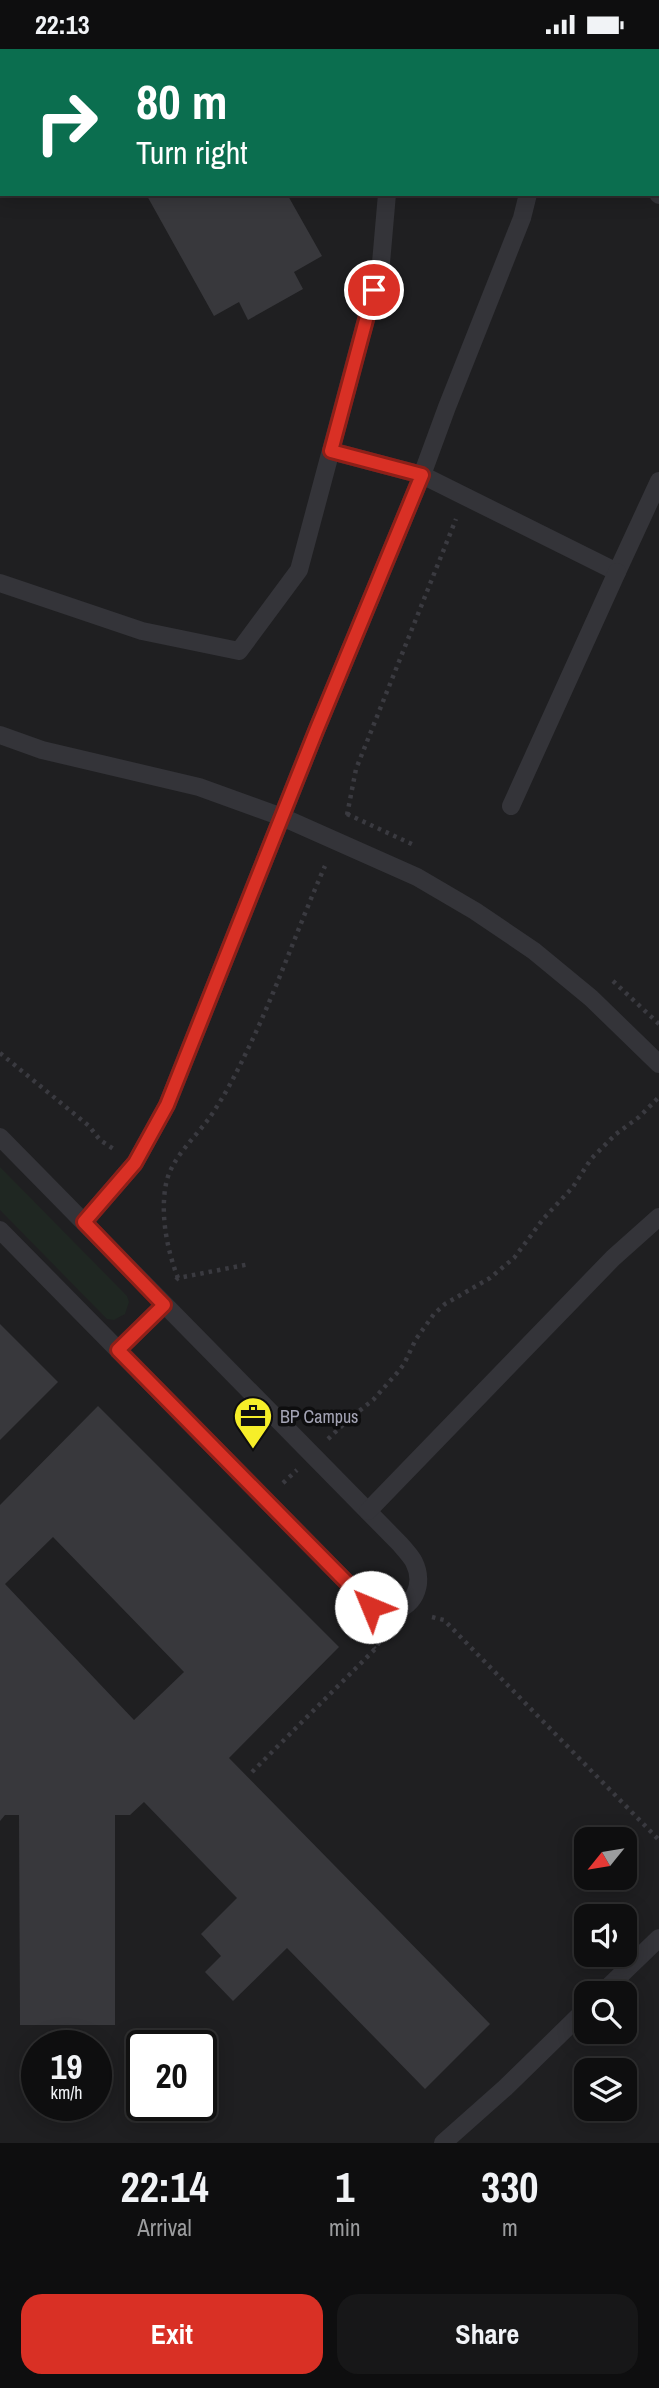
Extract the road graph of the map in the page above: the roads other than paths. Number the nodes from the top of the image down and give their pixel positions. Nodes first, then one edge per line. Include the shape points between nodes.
1 (387, 196) edge
2 (528, 196) edge
3 (331, 451) junction
4 (422, 475) junction
5 (659, 481) edge
6 (617, 572) junction
7 (0, 583) edge
8 (0, 735) edge
9 (511, 806) dead end
10 (282, 817) junction
11 (659, 1064) edge
12 (0, 1137) edge
13 (659, 1217) edge
14 (84, 1222) junction
15 (0, 1230) edge
16 (164, 1305) junction
17 (118, 1350) junction
18 (368, 1511) junction
19 (659, 1938) edge
20 (614, 1981) edge
21 (574, 2021) edge
22 (443, 2143) edge

1 - 3 lane via 381,263
2 - 4 lane
3 - 4 lane
3 - 7 lane via 299,569 239,651 142,631
4 - 6 lane
4 - 10 lane
5 - 6 lane
6 - 9 lane
8 - 10 lane via 43,750 200,787
10 - 11 lane via 417,877 475,911 534,951
10 - 14 lane via 167,1105 135,1163
12 - 14 lane
13 - 18 lane via 613,1258
14 - 16 lane
15 - 17 lane
16 - 17 lane
16 - 18 lane
17 - 18 lane via 371,1607 398,1609 410,1603 418,1591 419,1577 414,1561
19 - 20 lane
21 - 22 lane

